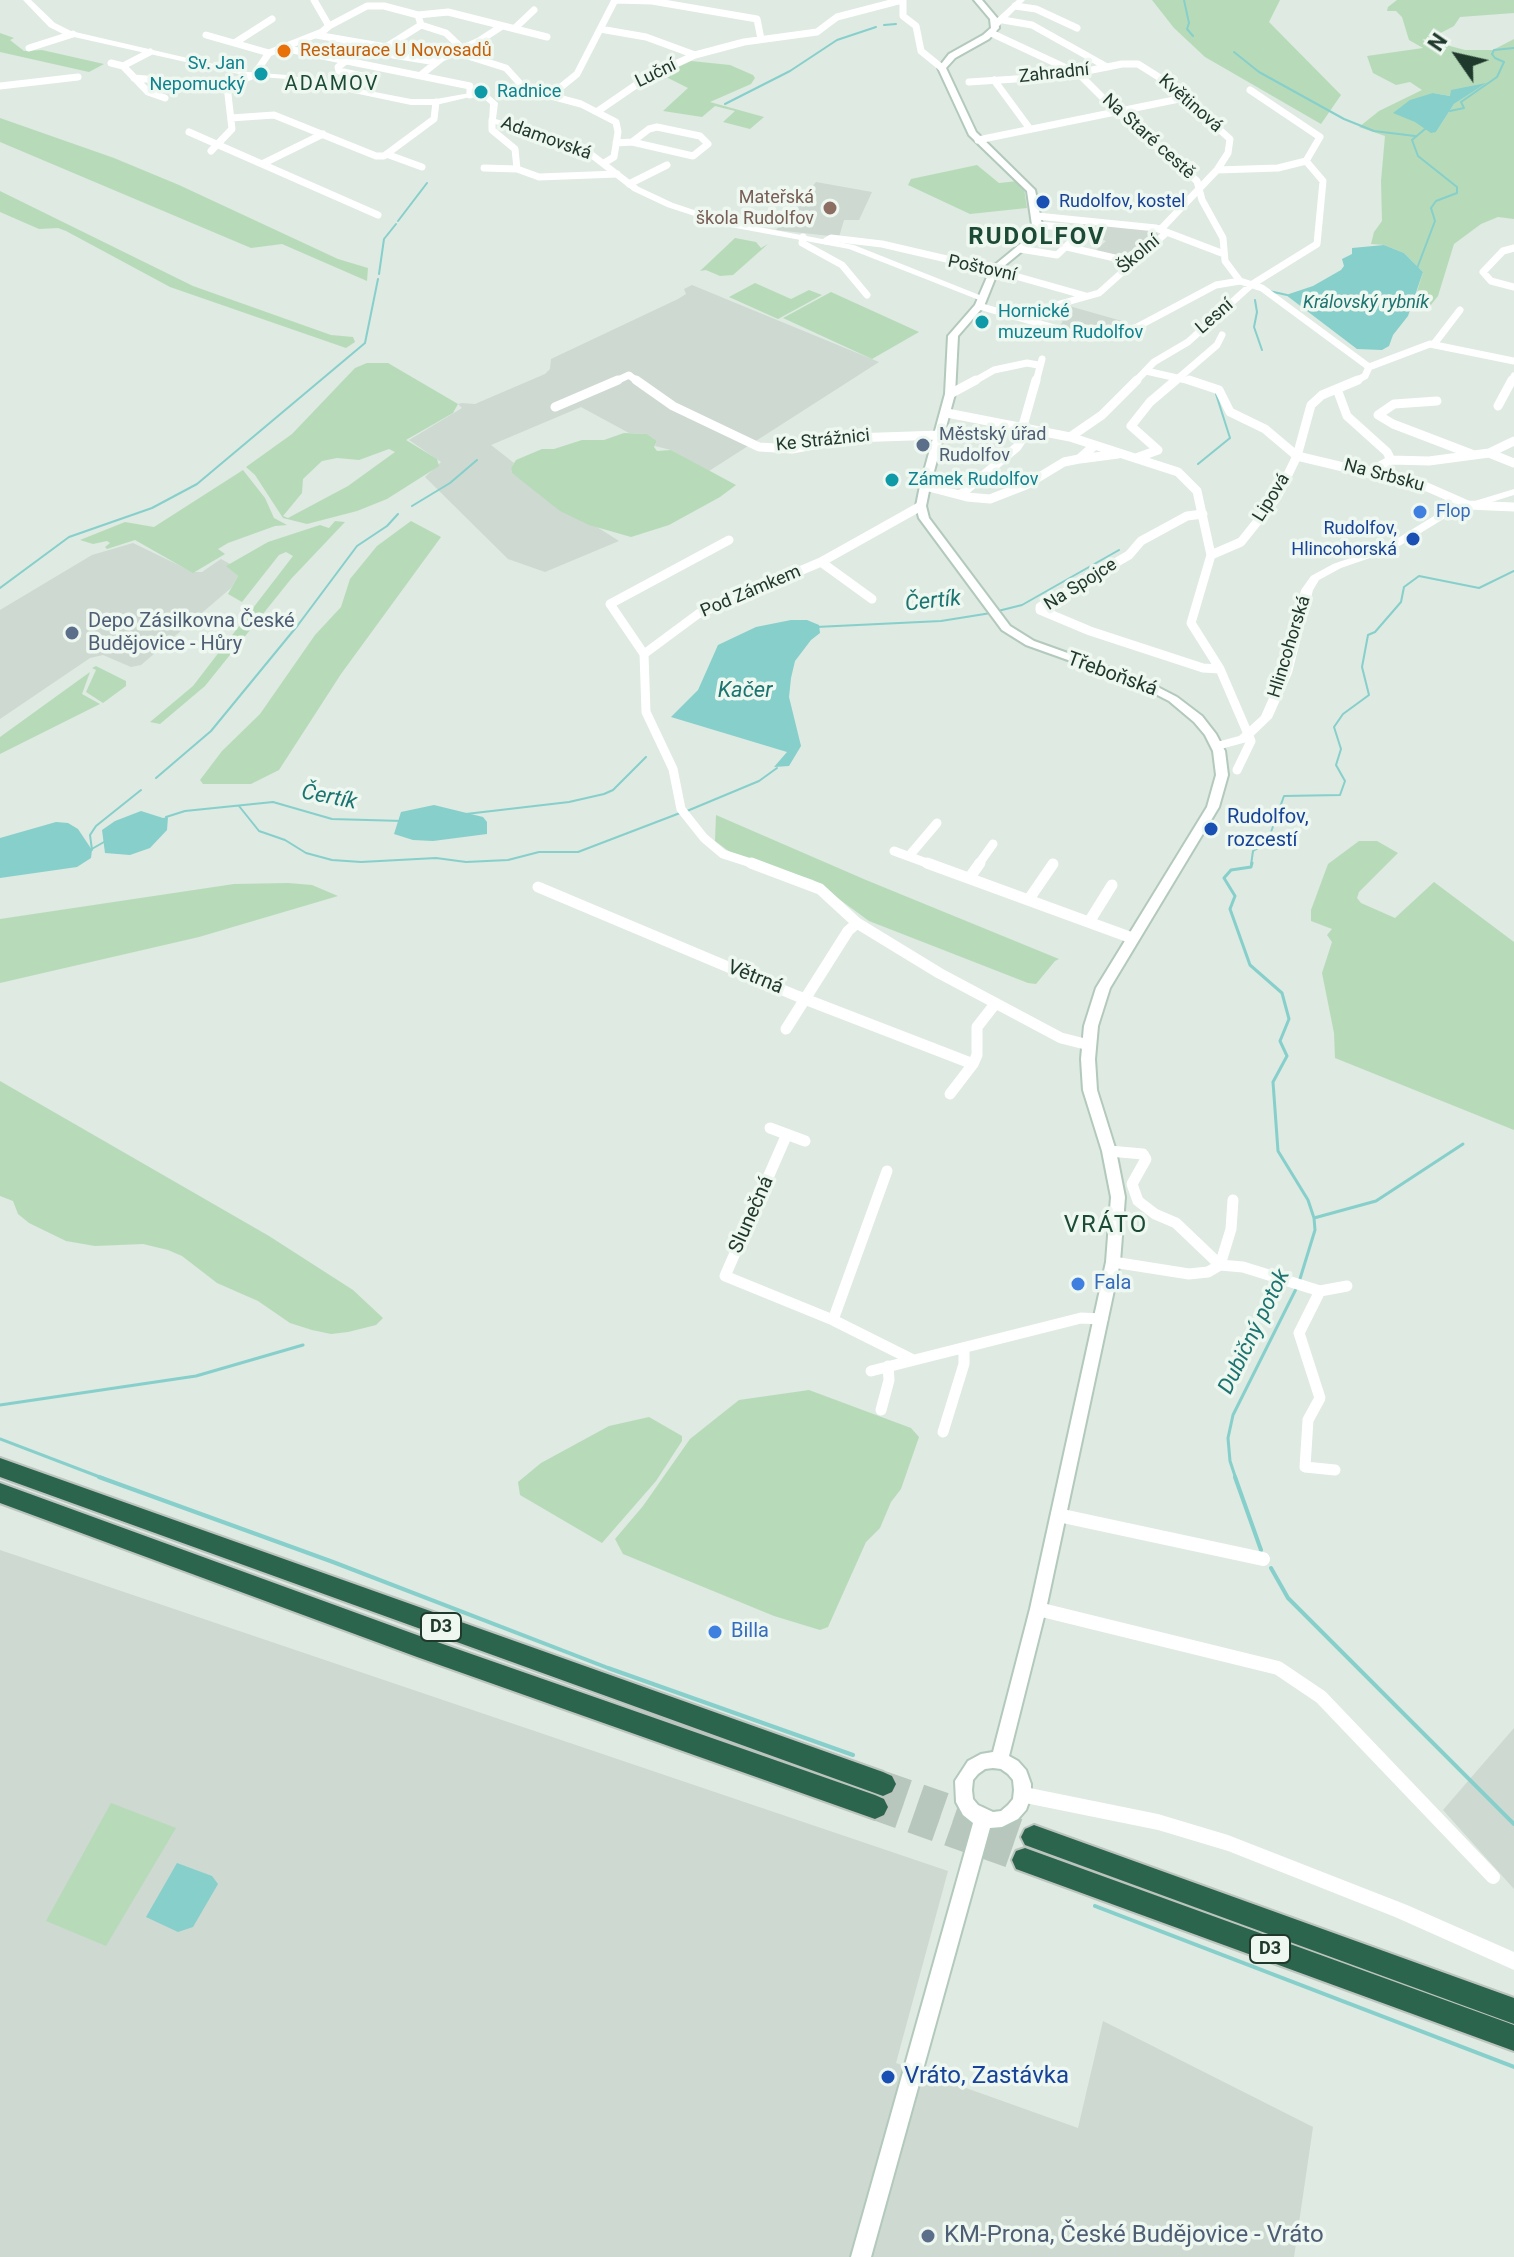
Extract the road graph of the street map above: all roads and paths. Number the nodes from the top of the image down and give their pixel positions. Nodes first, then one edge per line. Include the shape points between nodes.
1 (27, 0) edge
2 (314, 0) edge
3 (902, 0) edge
4 (978, 0) edge
5 (1018, 3) edge
6 (879, 7) junction
7 (534, 10) dead end
8 (902, 12) junction
9 (418, 15) junction
10 (272, 19) dead end
11 (421, 25) junction
12 (329, 26) junction
13 (502, 26) junction
14 (997, 26) junction
15 (515, 28) junction
16 (1077, 28) dead end
17 (600, 29) junction
18 (73, 34) junction
19 (206, 35) dead end
20 (315, 35) junction
21 (547, 37) dead end
22 (761, 39) junction
23 (236, 42) junction
24 (386, 47) junction
25 (29, 48) dead end
26 (281, 48) junction
27 (461, 50) junction
28 (150, 52) junction
29 (269, 53) junction
30 (393, 55) junction
31 (695, 55) junction
32 (346, 61) junction
33 (436, 62) junction
34 (111, 63) dead end
35 (1138, 64) joint
36 (123, 66) junction
37 (385, 67) junction
38 (1107, 67) junction
39 (942, 68) junction
40 (256, 73) junction
41 (422, 74) junction
42 (1079, 74) junction
43 (78, 77) dead end
44 (134, 78) junction
45 (994, 80) junction
46 (238, 81) junction
47 (969, 82) dead end
48 (0, 86) edge
49 (1250, 90) dead end
50 (470, 95) junction
51 (551, 95) junction
52 (165, 98) dead end
53 (1184, 98) junction
54 (436, 102) junction
55 (598, 111) junction
56 (1117, 112) junction
57 (231, 118) junction
58 (492, 120) junction
59 (1030, 129) junction
60 (189, 132) dead end
61 (323, 134) junction
62 (978, 140) junction
63 (632, 142) junction
64 (616, 143) junction
65 (220, 144) junction
66 (211, 151) dead end
67 (389, 155) junction
68 (1306, 161) junction
69 (604, 163) junction
70 (262, 164) junction
71 (667, 165) dead end
72 (422, 167) dead end
73 (484, 168) dead end
74 (517, 169) junction
75 (1217, 170) junction
76 (617, 174) junction
77 (629, 184) junction
78 (1201, 190) junction
79 (360, 207) junction
80 (348, 213) dead end
81 (378, 215) dead end
82 (1037, 220) junction
83 (1161, 229) junction
84 (803, 237) junction
85 (828, 240) junction
86 (1067, 247) junction
87 (1514, 248) edge
88 (1020, 249) junction
89 (1224, 254) junction
90 (1132, 262) junction
91 (994, 270) junction
92 (1240, 281) junction
93 (1251, 285) junction
94 (1514, 287) edge
95 (867, 295) dead end
96 (1090, 297) junction
97 (981, 302) junction
98 (1460, 310) dead end
99 (1017, 316) junction
100 (1222, 335) dead end
101 (1434, 344) junction
102 (1513, 359) edge
103 (1369, 367) junction
104 (1146, 371) junction
105 (1179, 376) junction
106 (1514, 376) edge
107 (1337, 389) junction
108 (950, 394) junction
109 (1437, 401) dead end
110 (1498, 406) dead end
111 (555, 407) dead end
112 (947, 413) junction
113 (1022, 429) junction
114 (940, 435) junction
115 (1070, 437) junction
116 (1514, 441) edge
117 (1095, 445) junction
118 (1489, 453) junction
119 (1122, 454) junction
120 (1474, 455) junction
121 (1297, 456) junction
122 (1135, 458) junction
123 (1079, 459) junction
124 (1391, 460) junction
125 (1514, 463) edge
126 (1369, 472) junction
127 (925, 486) junction
128 (1514, 492) edge
129 (960, 495) junction
130 (1468, 505) junction
131 (921, 506) junction
132 (1514, 507) edge
133 (1203, 514) junction
134 (729, 540) dead end
135 (1211, 555) junction
136 (821, 562) junction
137 (872, 599) dead end
138 (644, 654) junction
139 (1220, 669) junction
140 (1249, 735) junction
141 (1217, 746) junction
142 (1237, 770) dead end
143 (937, 823) dead end
144 (993, 844) dead end
145 (894, 851) dead end
146 (909, 856) junction
147 (1053, 864) dead end
148 (970, 877) junction
149 (1112, 885) dead end
150 (538, 887) dead end
151 (1029, 899) junction
152 (1089, 922) junction
153 (857, 923) junction
154 (1132, 938) junction
155 (804, 999) junction
156 (995, 1004) junction
157 (786, 1029) dead end
158 (1089, 1045) junction
159 (973, 1064) junction
160 (950, 1094) dead end
161 (770, 1128) dead end
162 (787, 1134) junction
163 (805, 1141) dead end
164 (1109, 1151) junction
165 (887, 1171) dead end
166 (1233, 1200) dead end
167 (1113, 1262) junction
168 (1220, 1265) junction
169 (1347, 1286) dead end
170 (1320, 1291) junction
171 (1102, 1319) junction
172 (833, 1320) junction
173 (964, 1349) junction
174 (913, 1360) junction
175 (888, 1370) junction
176 (871, 1371) dead end
177 (881, 1410) dead end
178 (943, 1432) dead end
179 (0, 1467) edge
180 (1335, 1470) dead end
181 (0, 1493) edge
182 (1058, 1515) junction
183 (1263, 1559) dead end
184 (1038, 1609) junction
185 (999, 1762) junction
186 (1025, 1795) junction
187 (984, 1817) junction
188 (1493, 1877) dead end
189 (1514, 1961) edge
190 (1514, 2011) edge
191 (1514, 2038) edge
192 (861, 2257) edge

1 - 18 main road, Adamovská via 52,25
2 - 12 street
3 - 6 street, Luční
3 - 8 street
4 - 14 main road
5 - 14 main road
5 - 16 street
6 - 8 street
6 - 22 street, Luční via 837,17 817,32
7 - 15 street
8 - 39 street via 916,26 921,51
9 - 11 street
9 - 12 street via 367,6
9 - 13 street via 448,12
10 - 23 street
11 - 24 street
11 - 27 street via 446,33
12 - 20 street
13 - 15 street
13 - 27 street
14 - 38 street via 1032,25
14 - 39 main road
14 - 42 street, Na Staré cestě
15 - 21 street
17 - 22 street via 615,0 652,1 757,19
17 - 31 street via 646,37
17 - 51 street via 577,74
18 - 25 street
18 - 28 main road, Adamovská
19 - 23 street
20 - 24 street
20 - 26 street
22 - 31 street, Luční
23 - 29 street
24 - 30 street
26 - 29 street
26 - 32 street
27 - 33 street
27 - 51 street via 506,68 525,89
28 - 36 street
28 - 40 main road, Adamovská
29 - 40 street
30 - 33 street
30 - 37 street
31 - 55 street, Luční via 649,76
32 - 37 street
32 - 37 street via 339,71 368,80
33 - 41 street
34 - 36 street
35 - 38 street, Zahradní
35 - 53 street, Květinová
36 - 44 street
37 - 41 street
38 - 42 street, Zahradní
39 - 62 main road
40 - 46 street
40 - 54 main road, Adamovská
41 - 50 street via 470,86
42 - 45 street, Zahradní
42 - 56 street, Na Staré cestě
43 - 48 street
44 - 46 street
44 - 52 street via 148,92
45 - 47 street, Zahradní
45 - 59 street
46 - 57 street via 227,87
49 - 68 street via 1320,137
50 - 54 main road, Adamovská
50 - 58 main road, Adamovská via 494,103
51 - 55 street
53 - 56 street
53 - 75 street, Květinová via 1230,139
54 - 67 street via 434,119
55 - 64 street via 616,122
56 - 59 street
56 - 78 street, Na Staré cestě
57 - 61 street via 274,115
57 - 65 street via 232,129
58 - 69 main road, Adamovská via 572,145
58 - 74 street via 492,130 515,149
59 - 62 street
60 - 65 street
61 - 67 street via 376,156
61 - 70 street
62 - 82 main road via 1031,190
63 - 63 street via 657,127 700,136 708,144 693,156
63 - 64 street
64 - 69 street via 614,157
65 - 66 street
65 - 70 street
67 - 72 street
68 - 75 street via 1287,167
68 - 93 street, Lesní via 1323,181 1317,244
69 - 76 main road, Adamovská
70 - 79 street
71 - 77 street
73 - 74 street
74 - 76 street via 539,177
75 - 78 street, Květinová
76 - 77 main road, Adamovská
77 - 84 main road, Adamovská via 709,219
78 - 83 street, Školní
78 - 89 street, Na Staré cestě via 1223,238
79 - 80 street
79 - 81 street
82 - 83 street
82 - 86 street via 1076,233
82 - 88 main road via 1032,237
83 - 89 street
83 - 90 street, Školní via 1165,234
84 - 85 main road, Adamovská
84 - 95 street via 802,243 842,265
85 - 91 street, Poštovní via 882,244
85 - 97 main road, Adamovská
86 - 88 street via 1052,255
86 - 90 street
87 - 94 street via 1503,251 1483,272 1491,281
88 - 91 main road
89 - 92 street, Na Staré cestě
90 - 96 street, Školní
91 - 96 street, Poštovní
91 - 97 main road
92 - 93 street
92 - 99 street via 1216,285 1107,337 1089,338
93 - 103 street
93 - 104 street, Lesní via 1188,342
96 - 99 street, Školní
97 - 99 street
97 - 108 main road via 953,336
98 - 101 street
100 - 105 street
101 - 102 street
101 - 103 street, Lipová
103 - 107 street, Lipová via 1365,376
104 - 105 street
104 - 115 street, Lesní via 1102,415
105 - 121 street via 1219,390 1230,412 1265,429
105 - 122 street via 1131,426 1158,450
106 - 110 street
107 - 121 street, Lipová via 1311,405
107 - 124 street via 1347,416
108 - 112 main road
108 - 113 street via 994,370 1040,362
109 - 120 street via 1394,404 1378,415
111 - 114 street, Ke Strážnici via 629,375 673,406 759,447 792,449 852,438
112 - 113 street
112 - 114 main road
113 - 115 street
113 - 129 street via 1025,435 1017,447
114 - 127 main road
115 - 117 street
116 - 118 street
117 - 119 street
117 - 123 street
118 - 120 street
118 - 125 street
119 - 122 street
119 - 123 street
120 - 124 street
121 - 126 street, Na Srbsku
121 - 135 street, Lipová via 1277,497 1253,529 1226,551
122 - 133 street via 1186,477 1197,491
123 - 129 street via 1006,495
124 - 126 street
126 - 130 street, Na Srbsku via 1427,487
127 - 129 street
127 - 131 main road
128 - 130 main road, Hlincohorská
130 - 132 street
130 - 140 main road, Hlincohorská via 1389,548 1315,578 1307,590 1279,692 1266,718
131 - 136 street, Pod Zámkem
131 - 141 main road, Třeboňská via 932,530 993,614 1030,643 1163,693 1198,719
133 - 135 street
133 - 139 street, Na Spojce via 1187,516 1141,541 1129,555 1040,610 1104,636
134 - 138 street via 613,600 611,607
135 - 139 street via 1191,623
136 - 137 street, Pod Zámkem
136 - 138 street, Pod Zámkem via 698,614
138 - 153 street via 646,712 673,769 684,813 723,854 820,889
139 - 140 street
140 - 141 main road
140 - 142 street, Hlincohorská via 1250,747
141 - 154 main road via 1222,775 1213,807
143 - 146 street
144 - 148 street
145 - 146 street
146 - 148 street
147 - 151 street
148 - 151 street
149 - 152 street
150 - 155 street, Větrná
151 - 152 street
152 - 154 street
153 - 155 street
153 - 156 street
154 - 158 main road via 1103,988
155 - 157 street
155 - 159 street, Větrná
156 - 158 street via 1061,1038
156 - 159 street via 975,1034
158 - 164 main road via 1090,1090
159 - 160 street
161 - 162 street
162 - 163 street
162 - 172 street, Slunečná via 725,1276
164 - 167 main road via 1118,1197
164 - 168 street via 1143,1154 1146,1159 1132,1184 1138,1201 1176,1223
165 - 172 street
166 - 168 street
167 - 168 street via 1189,1274
167 - 171 main road
168 - 170 street via 1266,1272
169 - 170 street
170 - 180 street via 1299,1333 1320,1398 1308,1420 1305,1467
171 - 173 street via 1081,1318
171 - 182 main road
172 - 174 street, Slunečná
173 - 174 street
173 - 178 street
174 - 175 street
175 - 176 street
175 - 177 street
179 - 181 highway, D3 via 879,1796 417,1646
182 - 183 street
182 - 184 main road
184 - 185 main road
184 - 188 street via 1278,1668 1321,1697
185 - 186 main road via 1016,1771
185 - 187 main road via 970,1769 961,1786 967,1805
186 - 187 main road via 1015,1812
186 - 189 main road via 1158,1822 1228,1843
187 - 192 main road
190 - 191 highway, D3 via 1030,1849

